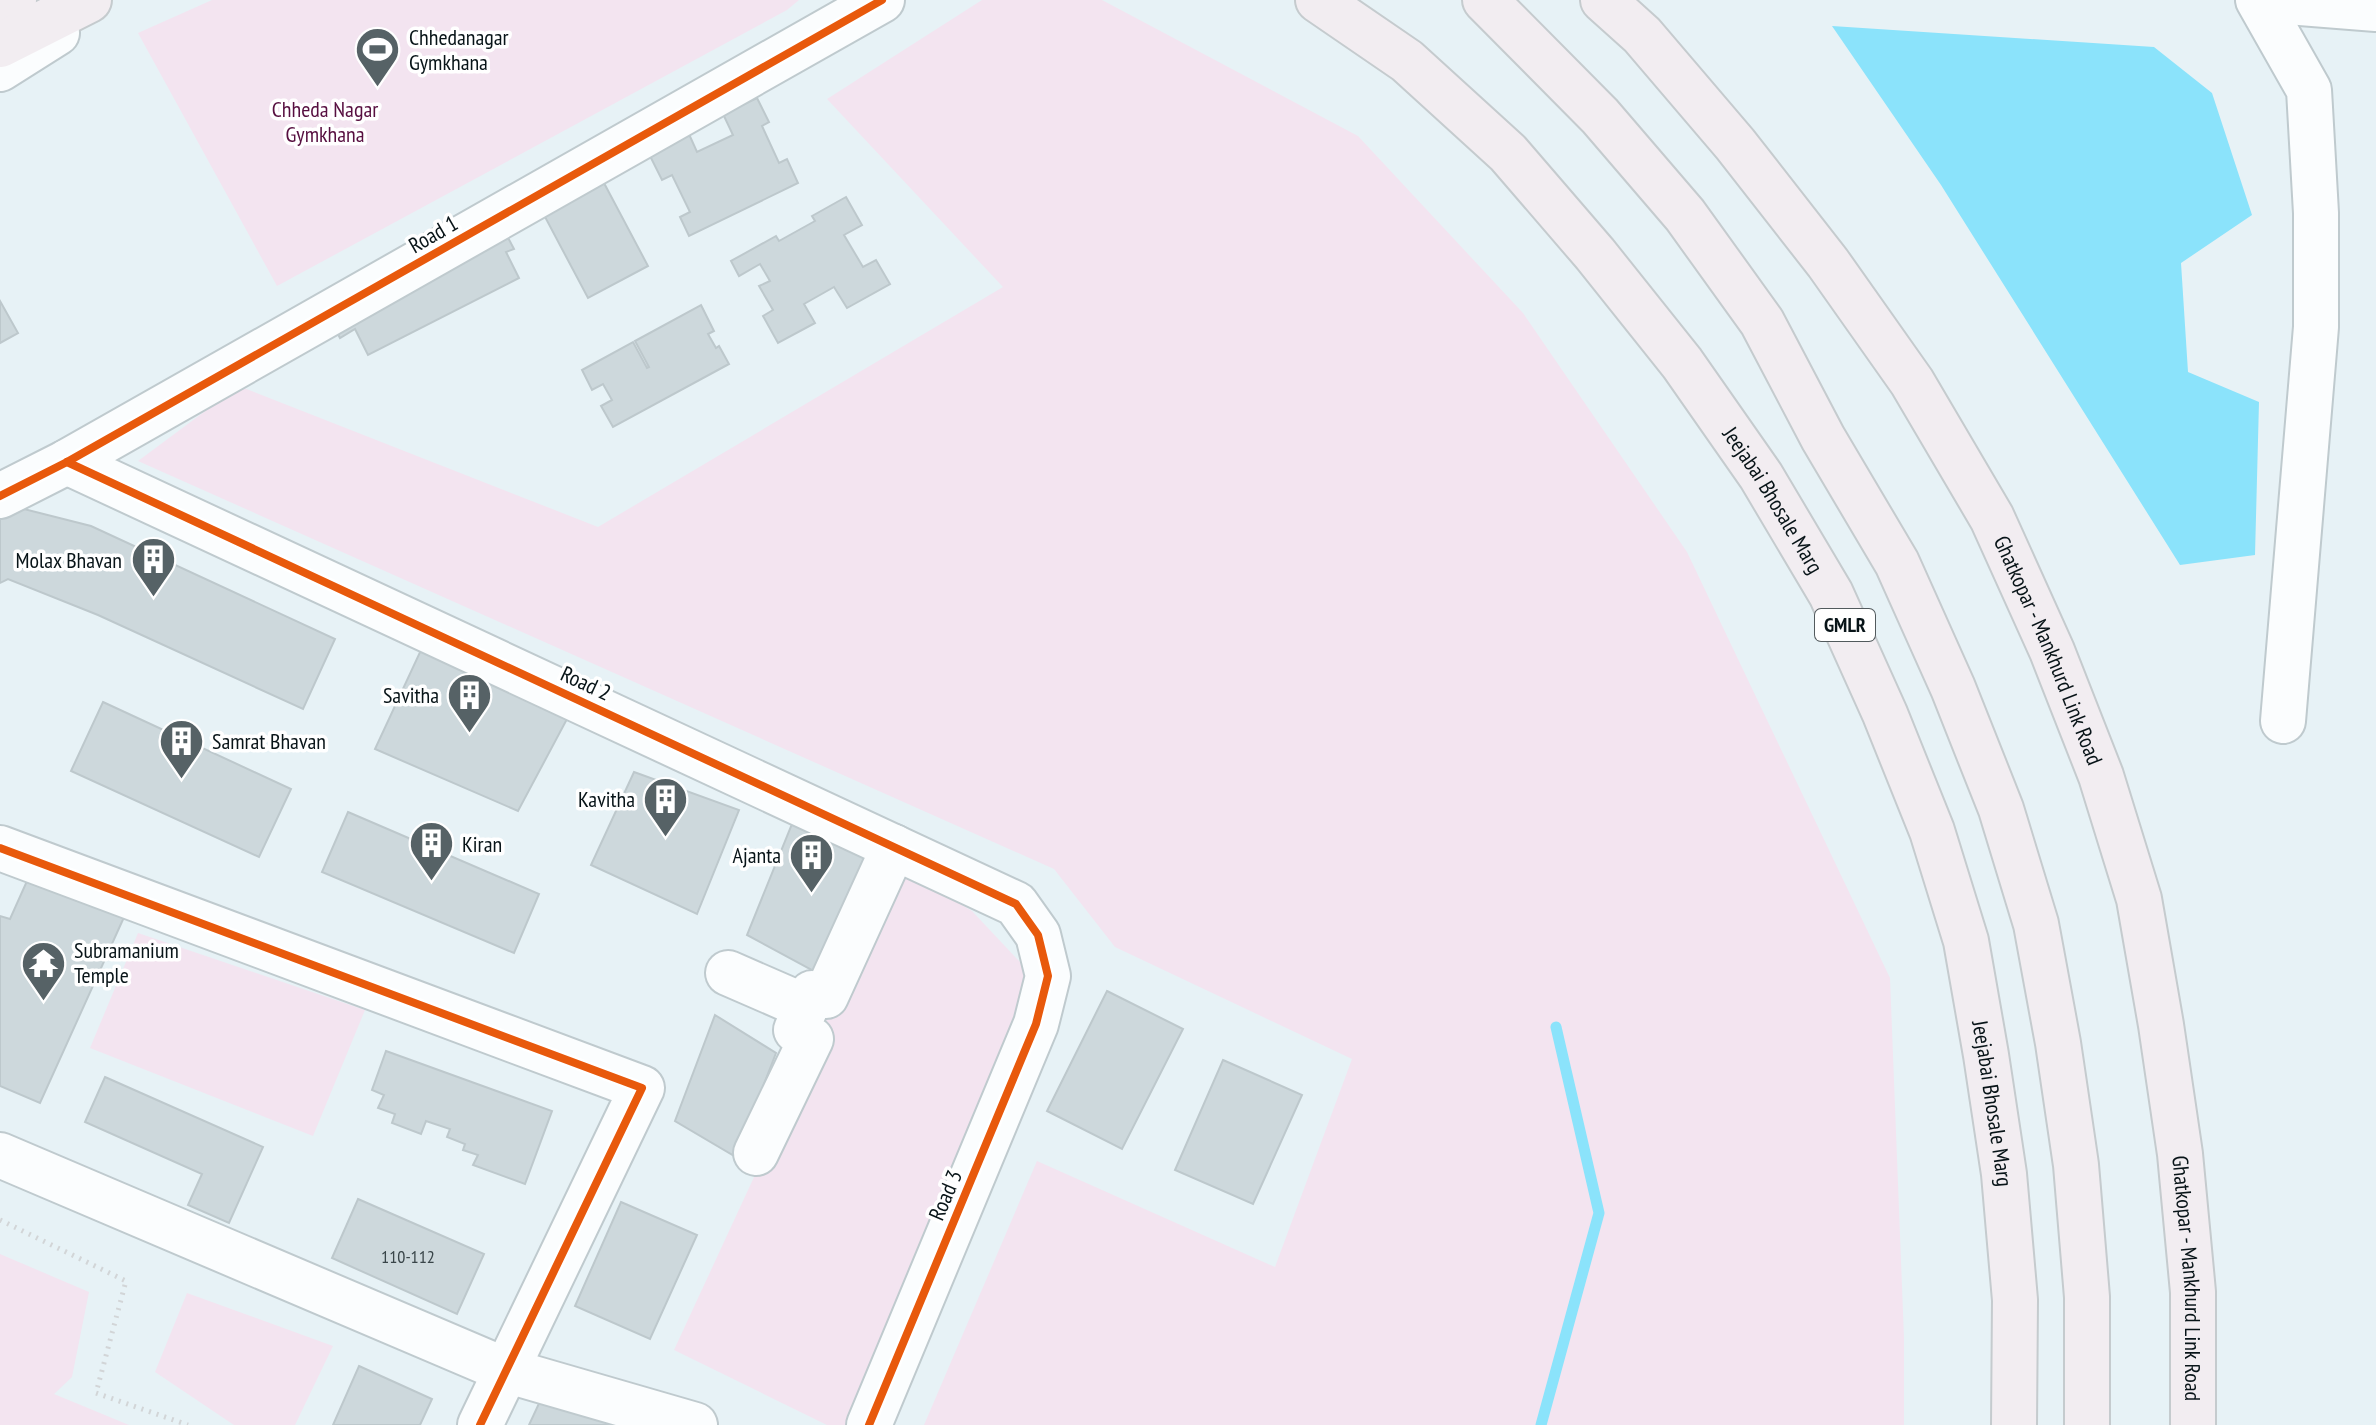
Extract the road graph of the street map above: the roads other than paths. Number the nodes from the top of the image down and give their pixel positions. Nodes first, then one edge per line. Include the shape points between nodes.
1 (14, 0) edge
2 (89, 0) edge
3 (110, 0) edge
4 (882, 0) edge
5 (1318, 0) edge
6 (1485, 0) edge
7 (1603, 0) edge
8 (2259, 0) edge
9 (0, 8) edge
10 (2376, 9) edge
11 (0, 45) edge
12 (0, 69) edge
13 (67, 462) junction
14 (0, 496) edge
15 (2283, 721) dead end
16 (894, 847) junction
17 (0, 848) edge
18 (728, 973) dead end
19 (1048, 976) joint
20 (806, 1007) junction
21 (756, 1153) dead end
22 (0, 1155) edge
23 (505, 1370) junction
24 (480, 1425) edge
25 (695, 1425) edge
26 (869, 1425) edge
27 (2014, 1425) edge
28 (2087, 1425) edge
29 (2193, 1425) edge

1 - 9 highway
2 - 11 highway
3 - 12 street
4 - 13 street, Road 1
5 - 27 highway, Jeejabai Bhosale Marg / GMLR via 1407,61 1508,153 1682,363 1761,476 1831,594 1932,831 1966,941 2004,1174 2015,1300
6 - 28 highway via 1657,182 1762,322 1897,563 1953,688 2001,809 2036,924 2058,1043 2076,1165 2087,1297
7 - 29 highway, Ghatkopar - Mankhurd Link Road via 1642,35 1735,144 1912,382 1992,518 2052,651 2101,776 2139,899 2180,1154 2193,1292
8 - 10 street
8 - 15 street via 2309,90 2316,213 2316,327
13 - 14 street, Road 1
13 - 16 street, Road 2
16 - 19 street, Road 2 via 1016,904 1038,935
16 - 20 street via 826,996 812,993
17 - 23 street via 642,1088
18 - 20 street
19 - 26 street, Road 3 via 1036,1024
20 - 21 street via 796,1030 811,1039
22 - 23 street
23 - 24 street
23 - 25 street

